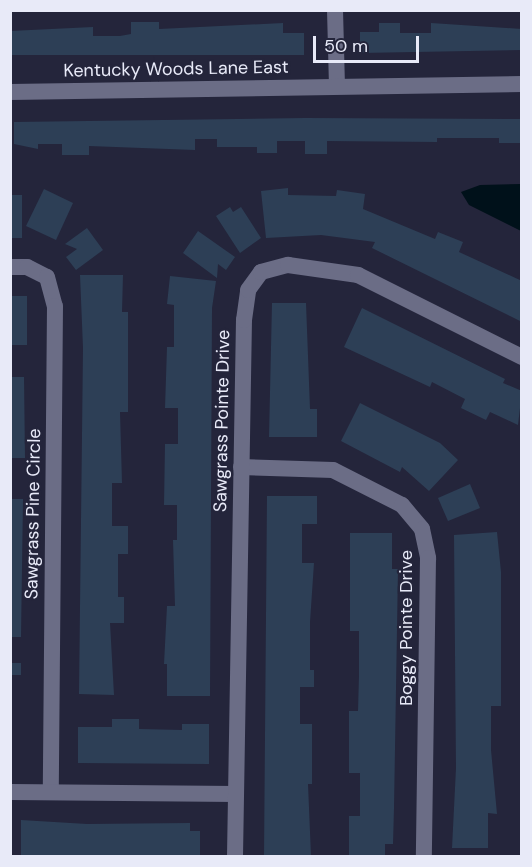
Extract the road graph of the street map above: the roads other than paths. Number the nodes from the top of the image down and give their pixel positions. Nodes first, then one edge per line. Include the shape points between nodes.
1 (335, 10) edge
2 (522, 84) edge
3 (337, 86) junction
4 (10, 92) edge
5 (10, 267) edge
6 (522, 357) edge
7 (241, 467) junction
8 (10, 792) edge
9 (51, 792) junction
10 (236, 794) junction
11 (235, 856) edge
12 (424, 856) edge

1 - 3 street
2 - 3 street, Kentucky Woods Lane East
3 - 4 street, Kentucky Woods Lane East
5 - 9 street, Sawgrass Pine Circle via 27,267 47,277 55,306
6 - 7 street, Sawgrass Pointe Drive via 358,274 288,265 261,272 248,290 244,320
7 - 10 street, Sawgrass Pointe Drive
7 - 12 street, Boggy Pointe Drive via 333,470 402,505 422,529 428,558
8 - 9 street
9 - 10 street
10 - 11 street, Sawgrass Pointe Drive

